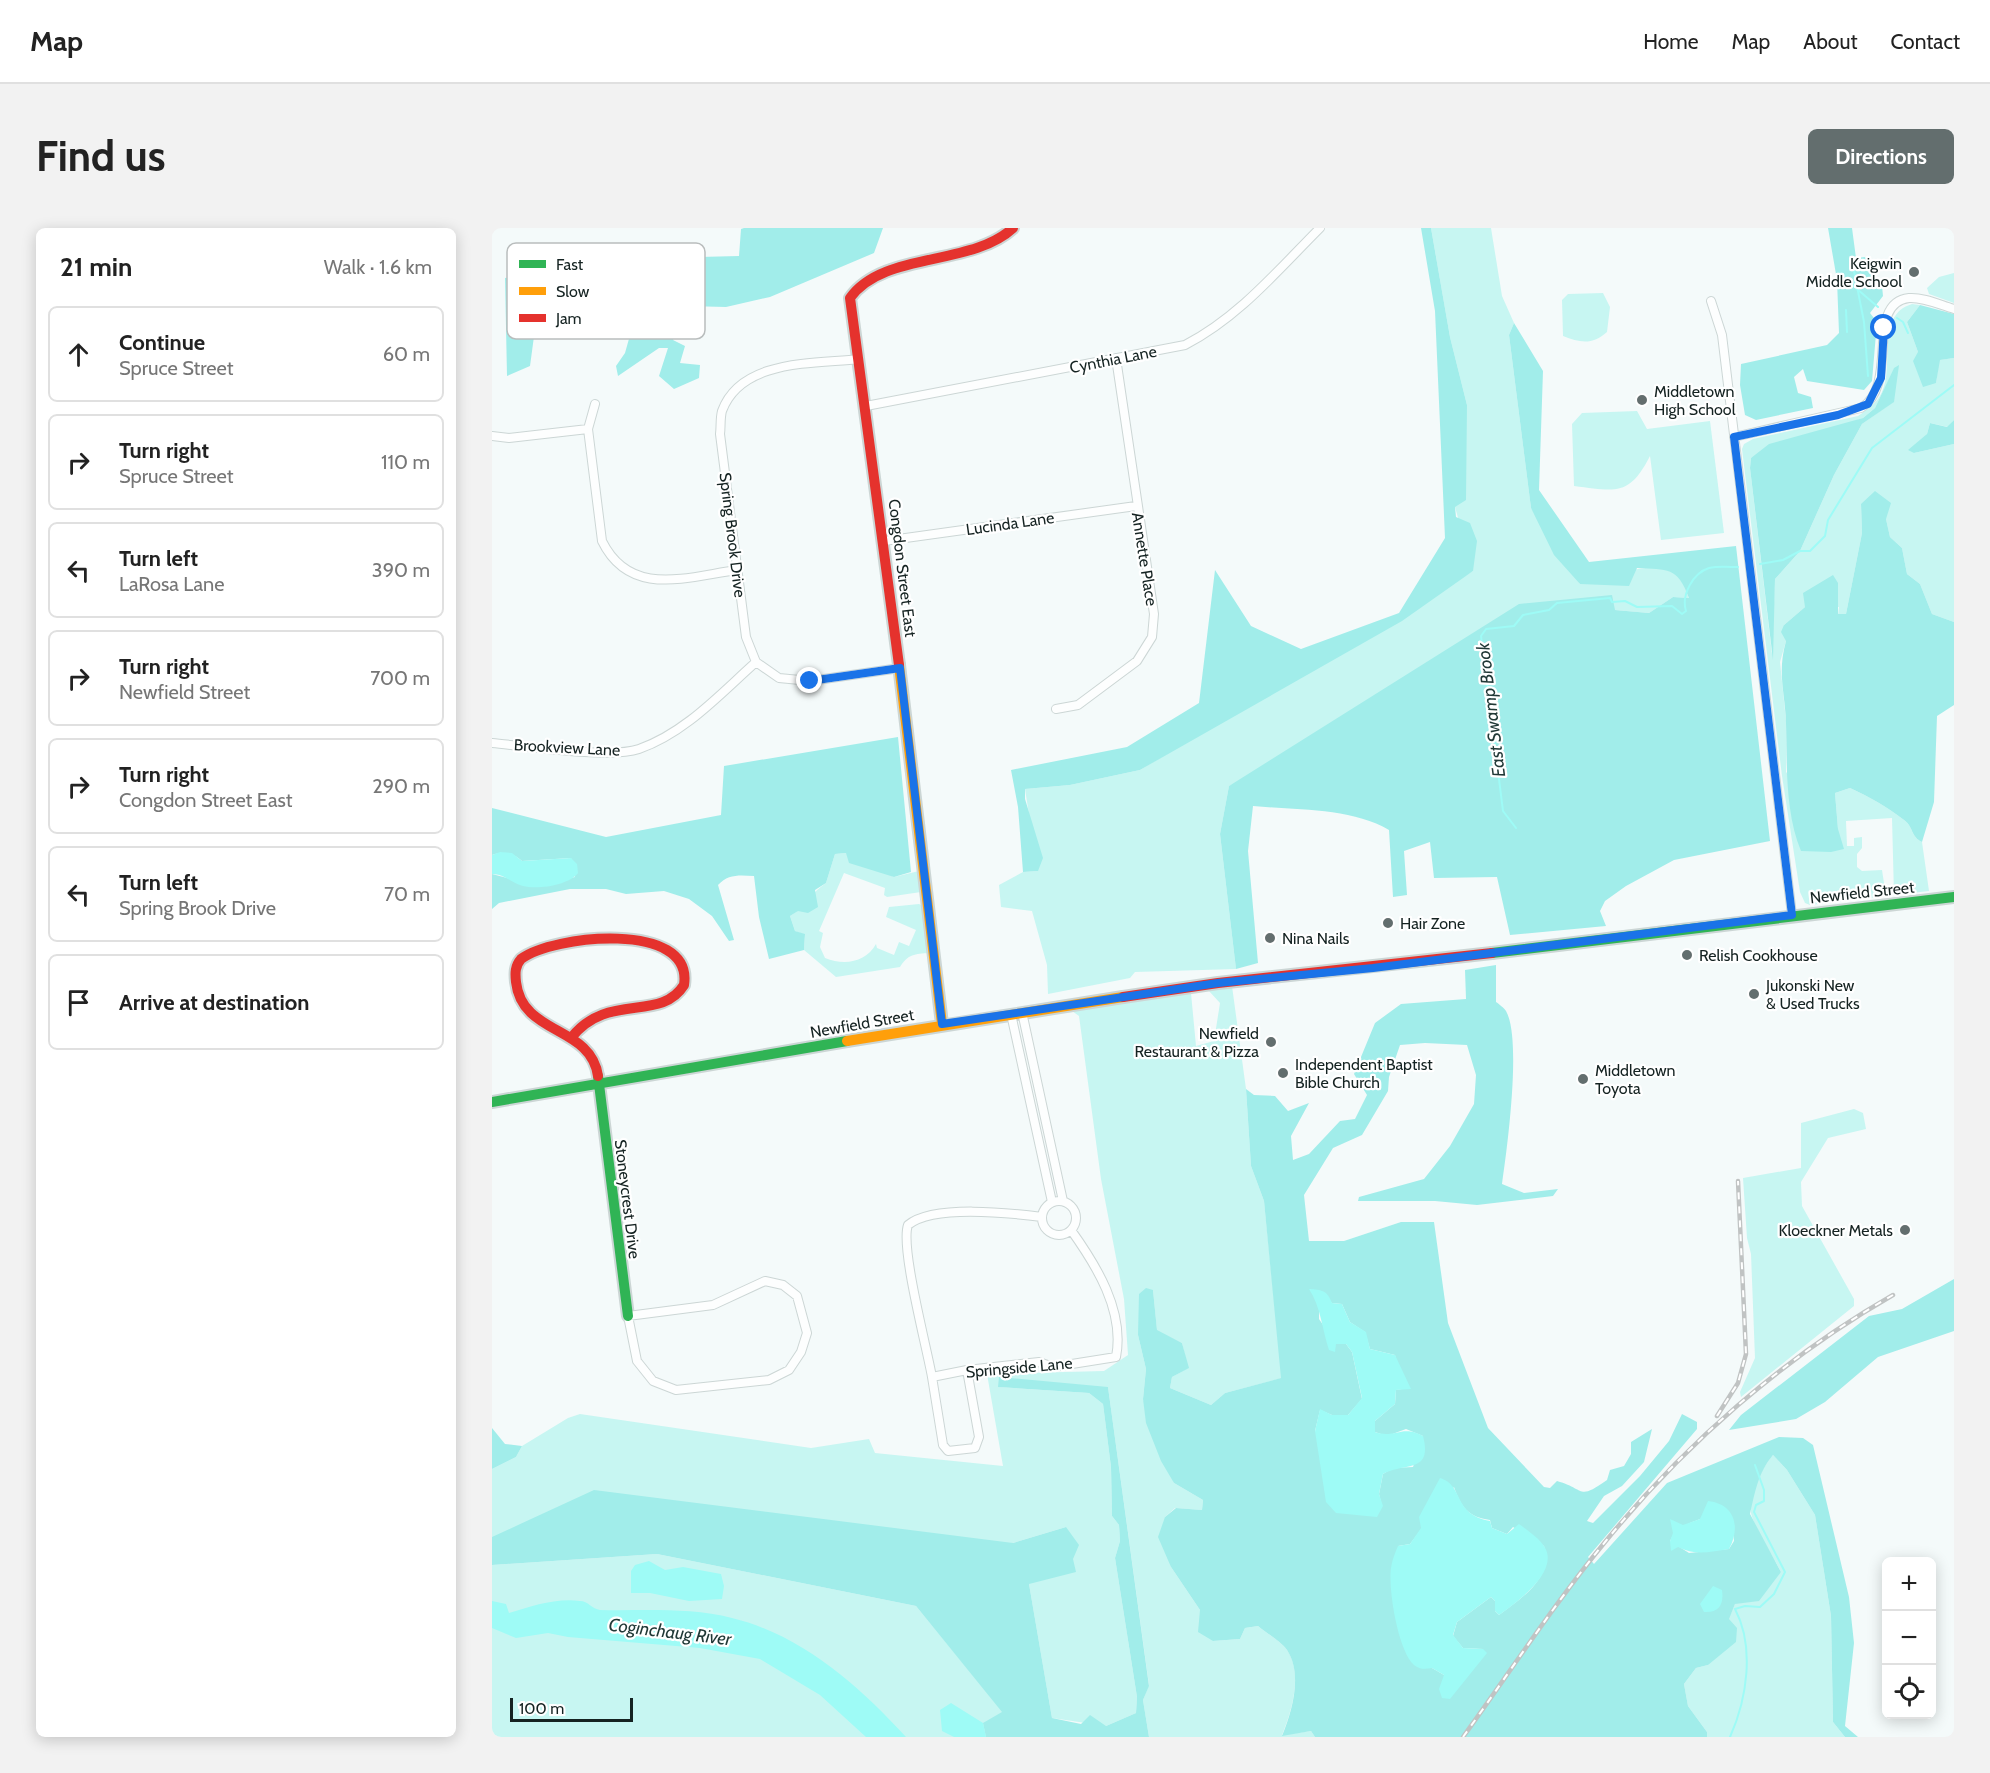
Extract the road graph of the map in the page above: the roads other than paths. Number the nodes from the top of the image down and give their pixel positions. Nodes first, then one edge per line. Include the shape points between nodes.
1 (1013, 228) edge
2 (1320, 228) edge
3 (1711, 301) dead end
4 (1954, 309) edge
5 (1116, 358) junction
6 (859, 359) junction
7 (595, 404) dead end
8 (866, 406) junction
9 (588, 429) junction
10 (492, 436) edge
11 (1734, 437) junction
12 (1136, 506) junction
13 (884, 541) junction
14 (737, 570) junction
15 (756, 662) junction
16 (900, 668) junction
17 (1056, 709) dead end
18 (492, 743) edge
19 (1954, 897) edge
20 (1792, 915) junction
21 (1017, 1013) junction
22 (942, 1024) junction
23 (571, 1038) junction
24 (599, 1084) junction
25 (492, 1102) edge
26 (1063, 1201) junction
27 (1052, 1202) junction
28 (1042, 1217) junction
29 (1071, 1230) junction
30 (628, 1316) junction
31 (966, 1370) junction
32 (932, 1377) junction

1 - 6 street, Congdon Street East via 978,248 923,261 858,285 850,298
2 - 5 street, Cynthia Lane via 1241,308 1212,331 1185,345
3 - 11 street via 1722,335
4 - 11 street via 1911,298 1896,304 1884,328 1880,384 1861,408
5 - 8 street, Cynthia Lane
5 - 12 street, Annette Place
6 - 8 street, Congdon Street East
6 - 14 street, Spring Brook Drive via 758,374 738,390 722,412 720,434
7 - 9 street
8 - 13 street, Congdon Street East
9 - 10 street via 509,438
9 - 14 street via 602,540 610,556 639,578 660,580
11 - 20 street
12 - 13 street, Lucinda Lane
12 - 17 street, Annette Place via 1154,614 1152,637 1137,661 1078,705
13 - 16 street, Congdon Street East
14 - 15 street, Spring Brook Drive via 746,637
15 - 16 street via 779,678 810,681
15 - 18 street, Brookview Lane via 679,729 637,750 607,752
16 - 22 street, Congdon Street East
19 - 20 street, Newfield Street
20 - 21 street, Newfield Street via 1373,968 1227,982
21 - 22 street, Newfield Street
21 - 26 street, Springside Lane
21 - 27 street
22 - 24 street, Newfield Street
23 - 23 street, Stoneycrest Drive via 537,1021 519,999 514,984 519,960 562,944 619,938 647,942 678,957 686,980 677,997 667,1003 597,1013 579,1024
23 - 24 street, Stoneycrest Drive via 592,1056
24 - 25 street, Newfield Street
24 - 30 street, Stoneycrest Drive
26 - 27 street
26 - 29 street, Springside Lane via 1076,1214
27 - 28 street
28 - 29 street via 1050,1232 1063,1234
28 - 32 street via 970,1211 922,1218 908,1225 907,1257
29 - 31 street, Springside Lane via 1092,1260 1111,1302 1118,1345 1116,1357 1053,1367 1039,1362
30 - 30 street, Stoneycrest Drive via 637,1360 653,1381 676,1390 770,1380 789,1370 807,1333 797,1296 783,1285 765,1281 713,1305
31 - 32 street, Springside Lane
31 - 32 street via 979,1437 970,1450 948,1450 943,1445

